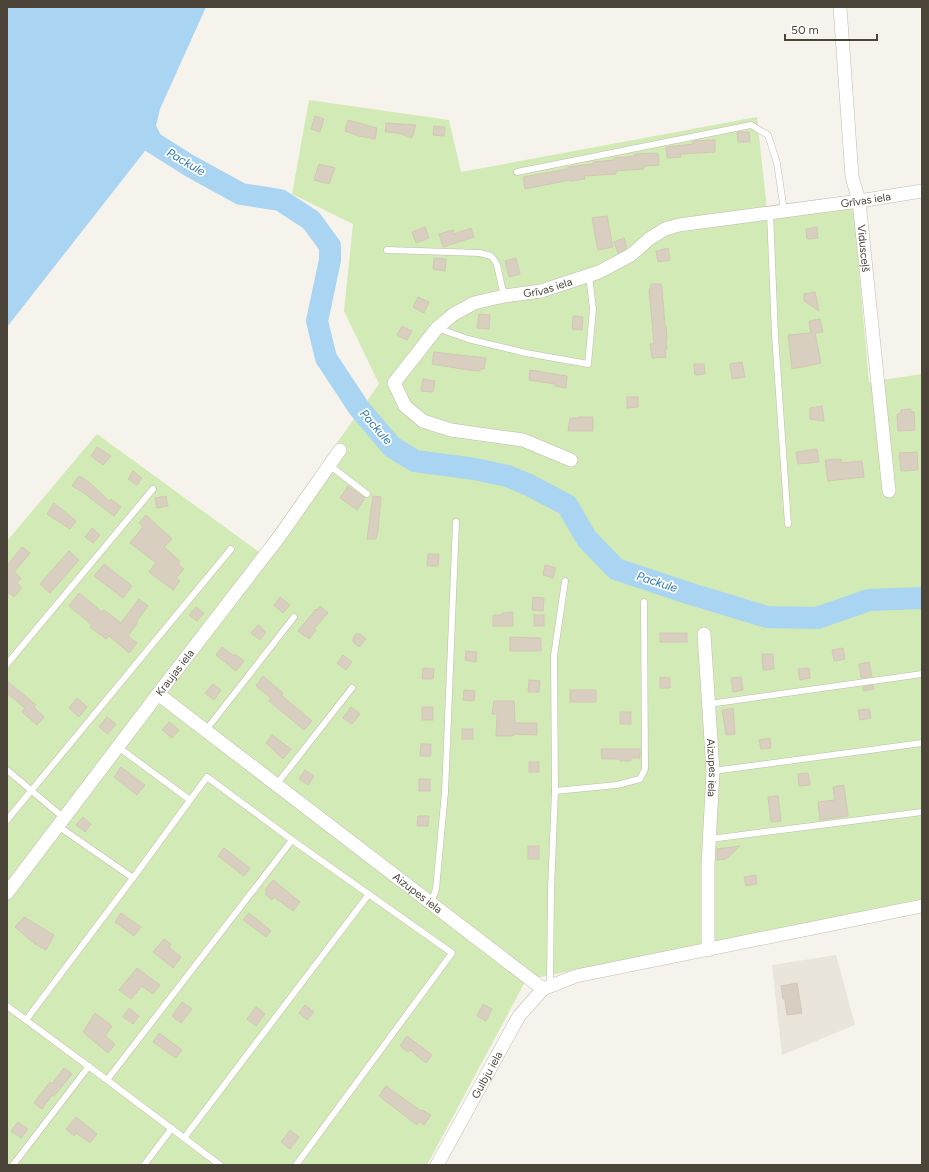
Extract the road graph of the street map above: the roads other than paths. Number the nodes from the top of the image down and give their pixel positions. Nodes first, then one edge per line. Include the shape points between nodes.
1 (840, 7) edge
2 (517, 172) dead end
3 (922, 191) edge
4 (859, 201) junction
5 (784, 211) junction
6 (770, 213) junction
7 (387, 250) dead end
8 (589, 275) junction
9 (504, 296) junction
10 (437, 328) junction
11 (340, 450) dead end
12 (571, 460) dead end
13 (329, 465) junction
14 (153, 489) dead end
15 (889, 491) dead end
16 (367, 494) dead end
17 (456, 522) dead end
18 (788, 524) dead end
19 (231, 549) dead end
20 (565, 581) dead end
21 (644, 602) dead end
22 (294, 617) dead end
23 (704, 634) dead end
24 (7, 664) edge
25 (922, 674) edge
26 (352, 688) dead end
27 (158, 694) junction
28 (709, 704) junction
29 (206, 730) junction
30 (922, 743) edge
31 (118, 747) junction
32 (7, 770) edge
33 (713, 771) junction
34 (276, 785) junction
35 (31, 791) junction
36 (555, 791) junction
37 (190, 800) junction
38 (922, 812) edge
39 (7, 820) edge
40 (61, 822) junction
41 (710, 839) junction
42 (292, 840) junction
43 (133, 878) junction
44 (7, 894) edge
45 (369, 894) junction
46 (430, 903) junction
47 (922, 906) edge
48 (708, 950) junction
49 (546, 988) junction
50 (7, 1006) edge
51 (26, 1020) junction
52 (89, 1066) junction
53 (107, 1080) junction
54 (172, 1128) junction
55 (184, 1138) junction
56 (13, 1165) edge
57 (144, 1165) edge
58 (220, 1165) edge
59 (296, 1165) edge
60 (437, 1165) edge

1 - 4 street, Vidusceļš via 852,177
2 - 5 lane via 751,125 768,135 777,163
3 - 4 street, Grīvas iela
4 - 5 street, Grīvas iela
4 - 15 street, Vidusceļš
5 - 6 street, Grīvas iela
6 - 8 street, Grīvas iela via 665,229 631,255
6 - 18 lane via 775,335
7 - 9 lane via 480,253 491,256 497,265
8 - 9 street, Grīvas iela via 541,291
8 - 10 lane via 593,309 588,364 468,340
9 - 10 street, Grīvas iela via 474,303 454,314
10 - 12 street, Grīvas iela via 394,383 405,406 423,421 451,430 523,440
11 - 13 street, Kraujas iela
13 - 16 lane
13 - 27 street, Kraujas iela via 279,537
14 - 24 lane
17 - 46 lane via 445,792 436,889
19 - 35 lane
20 - 36 lane via 554,656
21 - 36 lane via 645,769 640,779 617,785
22 - 29 lane
23 - 28 street, Aizupes iela
25 - 28 lane
26 - 34 lane
27 - 29 street, Aizupes iela
27 - 31 street, Kraujas iela
28 - 33 street, Aizupes iela
29 - 34 street, Aizupes iela
30 - 33 lane
31 - 37 lane
31 - 40 street, Kraujas iela
32 - 35 lane
33 - 41 street, Aizupes iela
34 - 46 street, Aizupes iela
35 - 39 lane
35 - 40 lane
36 - 49 lane
37 - 42 lane via 207,777
37 - 43 lane
38 - 41 lane
40 - 43 lane
40 - 44 street, Kraujas iela
41 - 48 street, Aizupes iela
42 - 45 lane
42 - 53 lane
43 - 51 lane
45 - 55 lane
45 - 59 lane via 452,953
46 - 49 street, Aizupes iela
47 - 48 street
48 - 49 street via 576,976
49 - 60 street, Gulbju iela via 519,1016
50 - 51 lane
51 - 52 lane
52 - 53 lane
52 - 56 lane
53 - 54 lane
54 - 55 lane
54 - 57 lane
55 - 58 lane

